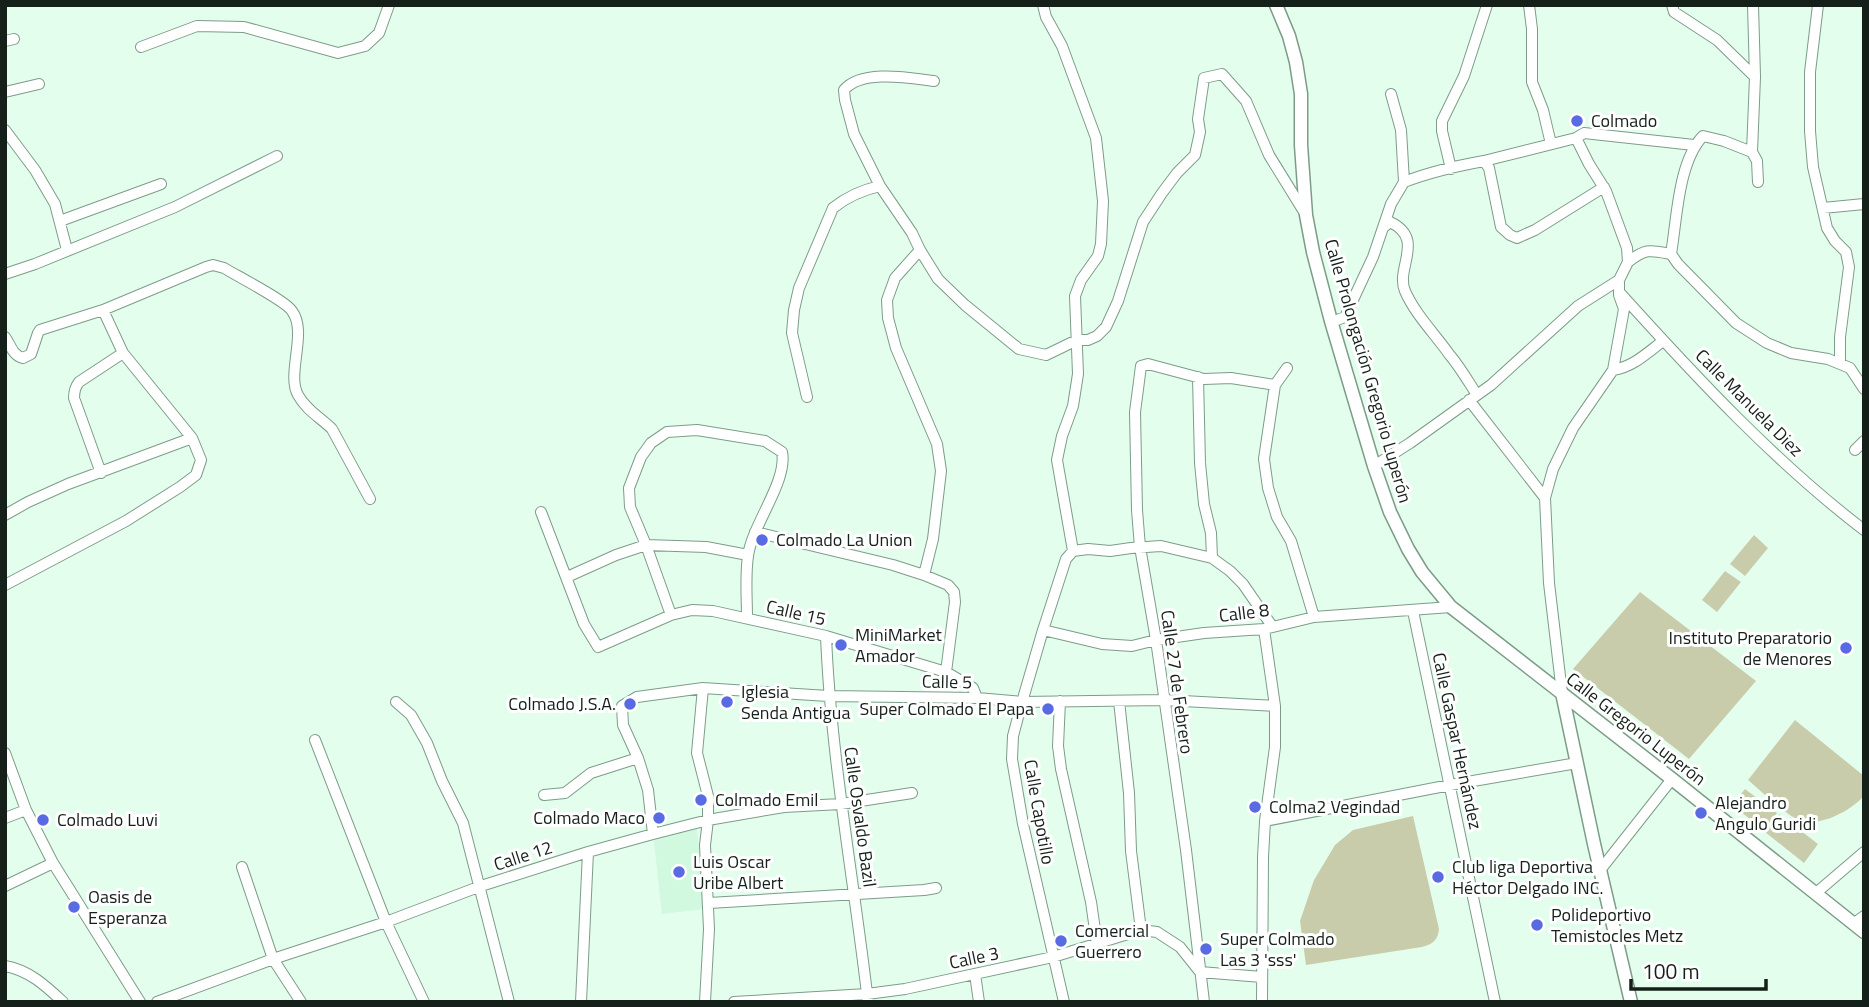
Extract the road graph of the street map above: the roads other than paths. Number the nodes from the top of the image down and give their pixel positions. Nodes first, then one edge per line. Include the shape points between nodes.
1 (389, 5) edge
2 (1043, 5) edge
3 (1276, 5) edge
4 (1487, 5) edge
5 (1529, 5) edge
6 (1672, 5) edge
7 (1753, 5) edge
8 (1818, 5) edge
9 (141, 47) dead end
10 (1755, 76) junction
11 (934, 81) dead end
12 (39, 84) dead end
13 (5, 92) edge
14 (1391, 94) dead end
15 (5, 130) edge
16 (1576, 138) junction
17 (1551, 144) junction
18 (1694, 145) junction
19 (1752, 152) junction
20 (277, 156) dead end
21 (1484, 161) junction
22 (1451, 169) junction
23 (1404, 182) junction
24 (1758, 182) dead end
25 (161, 184) dead end
26 (880, 186) junction
27 (1604, 187) junction
28 (1864, 204) edge
29 (1823, 208) junction
30 (1306, 215) junction
31 (60, 221) junction
32 (1384, 227) junction
33 (66, 250) junction
34 (920, 250) junction
35 (1671, 254) junction
36 (1628, 262) junction
37 (5, 274) edge
38 (1619, 280) junction
39 (1619, 291) junction
40 (103, 310) junction
41 (1331, 321) junction
42 (5, 337) edge
43 (1077, 340) junction
44 (1664, 341) junction
45 (123, 354) junction
46 (1840, 364) junction
47 (1287, 368) dead end
48 (1613, 370) junction
49 (1198, 377) junction
50 (1275, 384) junction
51 (1864, 389) edge
52 (807, 397) dead end
53 (1473, 398) junction
54 (192, 438) junction
55 (1864, 441) edge
56 (1855, 450) dead end
57 (1374, 466) junction
58 (101, 473) junction
59 (1545, 498) junction
60 (370, 499) dead end
61 (541, 512) dead end
62 (5, 515) edge
63 (1864, 530) edge
64 (755, 532) junction
65 (646, 545) junction
66 (1140, 547) junction
67 (1073, 551) junction
68 (748, 555) junction
69 (1212, 558) junction
70 (924, 575) junction
71 (567, 577) junction
72 (5, 585) edge
73 (1451, 607) junction
74 (1413, 611) junction
75 (671, 615) junction
76 (1314, 617) junction
77 (747, 618) junction
78 (1268, 627) junction
79 (1042, 630) junction
80 (826, 636) junction
81 (1156, 640) junction
82 (946, 671) junction
83 (703, 688) junction
84 (1562, 693) junction
85 (828, 696) junction
86 (977, 698) junction
87 (1164, 700) junction
88 (1060, 701) junction
89 (1119, 701) junction
90 (396, 702) dead end
91 (1021, 702) junction
92 (1275, 706) junction
93 (315, 740) dead end
94 (638, 758) junction
95 (6, 760) edge
96 (1577, 763) junction
97 (1672, 779) junction
98 (1450, 785) junction
99 (912, 793) dead end
100 (544, 795) dead end
101 (841, 804) junction
102 (26, 810) junction
103 (5, 818) edge
104 (708, 820) junction
105 (1265, 821) junction
106 (653, 834) junction
107 (588, 852) junction
108 (1864, 852) edge
109 (54, 863) junction
110 (242, 867) dead end
111 (1601, 869) junction
112 (5, 886) edge
113 (481, 886) junction
114 (936, 888) dead end
115 (854, 893) junction
116 (1815, 893) junction
117 (709, 903) junction
118 (386, 922) junction
119 (1860, 924) edge
120 (1142, 930) junction
121 (1097, 944) junction
122 (1053, 957) junction
123 (273, 959) junction
124 (5, 966) edge
125 (1200, 972) junction
126 (975, 974) junction
127 (1262, 977) junction
128 (867, 998) edge
129 (63, 1002) edge
130 (140, 1002) edge
131 (157, 1002) edge
132 (301, 1002) edge
133 (424, 1002) edge
134 (509, 1002) edge
135 (581, 1002) edge
136 (705, 1002) edge
137 (734, 1002) edge
138 (979, 1002) edge
139 (1064, 1002) edge
140 (1205, 1002) edge
141 (1262, 1002) edge
142 (1495, 1002) edge
143 (1631, 1002) edge

1 - 9 street via 379,33 365,46 338,52 244,27 197,26
2 - 43 street via 1096,138 1103,201 1098,256 1075,296
3 - 30 street, Calle Prolongación Gregorio Luperón via 1289,36 1301,94
4 - 22 street via 1464,76 1442,121
5 - 17 street via 1532,82
6 - 10 street via 1674,12 1717,40
7 - 10 street
8 - 29 street via 1810,72 1810,131
10 - 19 street
11 - 26 street via 883,75 844,90 854,134
12 - 13 street
14 - 23 street via 1401,131
15 - 31 street via 35,170
16 - 17 street
16 - 18 street via 1589,133
16 - 27 street
17 - 21 street
18 - 19 street via 1703,136
18 - 35 street via 1682,182
19 - 24 street
20 - 33 street via 175,207
21 - 22 street
21 - 27 street via 1501,227 1517,238
22 - 23 street
23 - 32 street
25 - 31 street
26 - 34 street
26 - 52 street via 855,193 834,208 799,288 792,333
27 - 36 street
28 - 29 street
29 - 46 street via 1827,228 1846,252 1849,267
30 - 41 street, Calle Prolongación Gregorio Luperón
30 - 43 street via 1269,155 1246,101 1222,74 1204,78 1195,155 1161,192 1143,222 1106,327 1097,336
31 - 33 street
32 - 41 street via 1345,317
32 - 53 street via 1390,222 1404,232 1408,242 1403,287 1452,357
33 - 37 street
34 - 43 street via 937,279 1019,349 1046,355
34 - 70 street via 895,278 887,300 896,348 937,444 941,471
35 - 36 street via 1650,250
35 - 46 street via 1736,323 1791,353
36 - 38 street
38 - 39 street
38 - 53 street via 1578,306
39 - 44 street, Calle Manuela Diez
39 - 48 street via 1624,309
40 - 42 street via 40,330 31,354 23,358 14,354
40 - 45 street
40 - 60 street via 213,265 291,308 299,326 296,393 332,429
41 - 57 street, Calle Prolongación Gregorio Luperón
43 - 67 street via 1079,374 1057,460
44 - 48 street via 1625,368
44 - 63 street, Calle Manuela Diez via 1787,465
45 - 54 street
45 - 58 street via 79,382 74,394
46 - 51 street via 1850,368
47 - 50 street
48 - 59 street via 1573,428
49 - 50 street
49 - 66 street, Calle 27 de Febrero via 1148,363 1141,366 1135,412
49 - 69 street via 1203,504
50 - 76 street via 1264,459 1268,488 1291,541
53 - 57 street
53 - 59 street
54 - 58 street
54 - 72 street via 201,460 196,475 126,521
55 - 56 street
57 - 73 street, Calle Prolongación Gregorio Luperón via 1408,549
58 - 62 street
59 - 84 street
61 - 71 street
64 - 65 street via 784,461 782,452 765,441 697,430 667,432 641,457 629,488 629,507
64 - 68 street
64 - 70 street
65 - 68 street via 706,547
65 - 71 street
65 - 75 street
66 - 67 street
66 - 69 street via 1161,546
66 - 81 street, Calle 27 de Febrero
67 - 79 street, Calle Capotillo via 1066,559
68 - 77 street
69 - 78 street via 1243,584
70 - 82 street via 954,592
71 - 75 street, Calle 15 via 598,647
73 - 74 street, Calle 8
73 - 84 street, Calle Gregorio Luperón
74 - 76 street, Calle 8
74 - 98 street, Calle Gaspar Hernández
75 - 77 street, Calle 15 via 692,610
76 - 78 street, Calle 8
77 - 80 street, Calle 15
78 - 81 street, Calle 8
78 - 92 street
79 - 81 street, Calle 8 via 1102,644 1132,646
79 - 91 street, Calle Capotillo
80 - 82 street, Calle 15
80 - 85 street, Calle Osvaldo Bazil
81 - 87 street, Calle 27 de Febrero
82 - 86 street, Calle 15 via 974,688
83 - 85 street, Calle 5
83 - 94 street, Calle 5 via 637,697 622,706 623,725
83 - 104 street via 697,753 708,796
84 - 96 street
84 - 97 street, Calle Gregorio Luperón
85 - 86 street, Calle 5
85 - 101 street, Calle Osvaldo Bazil
86 - 91 street, Calle 5
87 - 89 street, Calle 5
87 - 92 street, Calle 5
87 - 125 street, Calle 27 de Febrero
88 - 89 street, Calle 5
88 - 91 street, Calle 5
88 - 121 street via 1061,769
89 - 120 street via 1130,851
90 - 113 street via 411,715 427,743 463,823
91 - 122 street, Calle Capotillo via 1012,759
92 - 105 street via 1275,747
93 - 118 street
94 - 100 street via 591,773 565,793
94 - 106 street via 648,790
95 - 102 street
96 - 98 street
96 - 111 street
97 - 111 street
97 - 116 street, Calle Gregorio Luperón
98 - 105 street
98 - 142 street, Calle Gaspar Hernández
99 - 101 street, Calle 12
101 - 104 street, Calle 12 via 784,807
101 - 115 street, Calle Osvaldo Bazil
102 - 103 street
102 - 109 street
104 - 106 street, Calle 12
104 - 117 street
105 - 127 street
106 - 107 street, Calle 12
107 - 113 street, Calle 12
107 - 135 street
108 - 116 street
109 - 112 street
109 - 130 street
110 - 123 street
111 - 143 street
113 - 118 street, Calle 12
113 - 134 street
114 - 115 street
115 - 117 street
115 - 128 street, Calle Osvaldo Bazil
116 - 119 street, Calle Gregorio Luperón
117 - 136 street
118 - 123 street, Calle 12
118 - 133 street
120 - 121 street, Calle 3
120 - 125 street via 1157,932 1180,947
121 - 122 street, Calle 3
122 - 126 street, Calle 3
122 - 139 street, Calle Capotillo
123 - 131 street, Calle 12
123 - 132 street
124 - 129 street via 26,973
125 - 127 street
125 - 140 street, Calle 27 de Febrero
126 - 128 street, Calle 3
126 - 138 street
127 - 141 street
128 - 137 street, Calle 3

